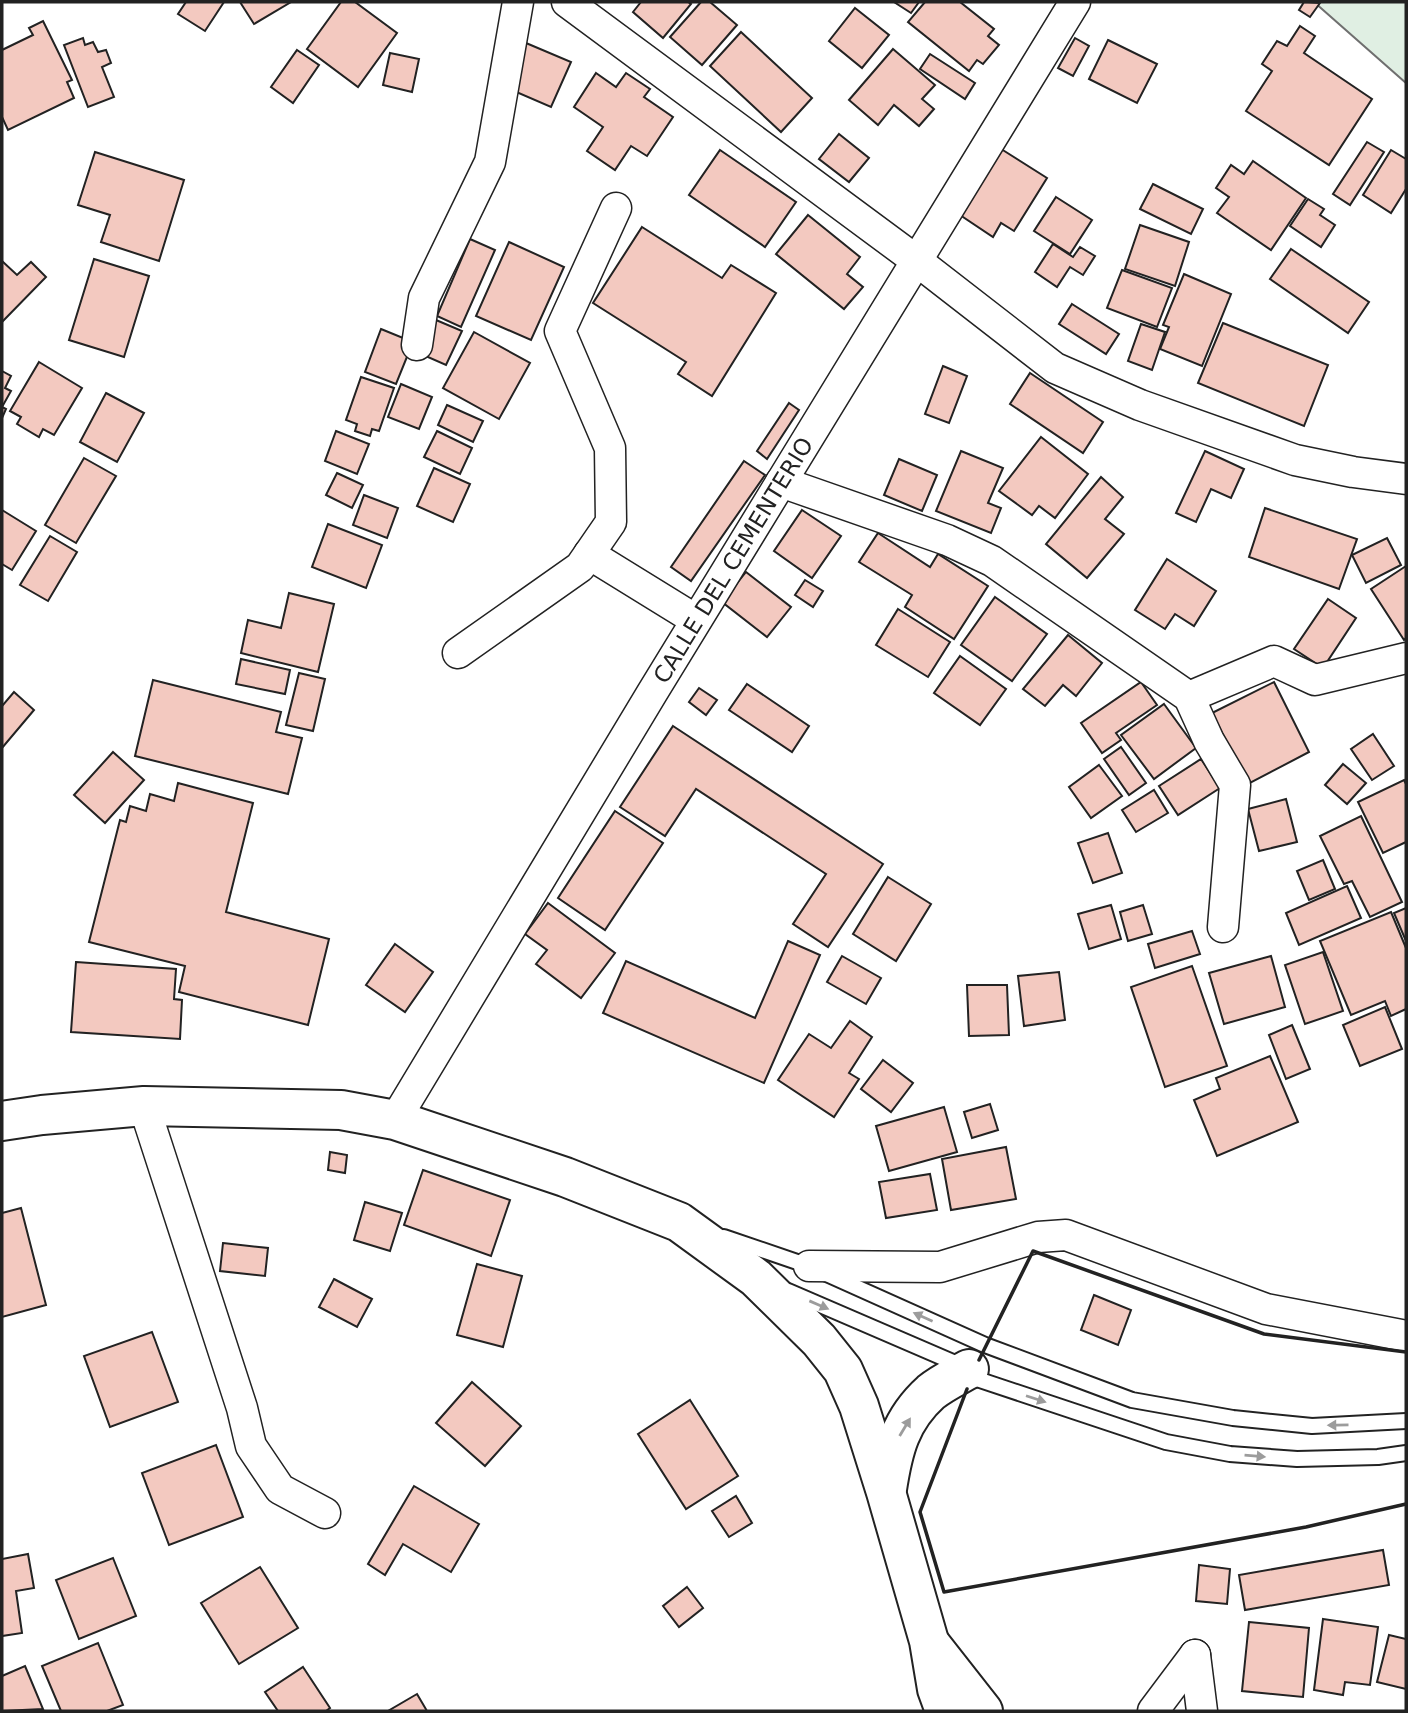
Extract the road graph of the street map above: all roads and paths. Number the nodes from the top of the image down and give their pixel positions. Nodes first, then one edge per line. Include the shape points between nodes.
1 (518, 2) edge
2 (567, 2) edge
3 (1075, 2) edge
4 (615, 208) dead end
5 (917, 261) junction
6 (417, 345) dead end
7 (1406, 479) edge
8 (780, 482) junction
9 (589, 554) junction
10 (696, 620) junction
11 (458, 653) dead end
12 (1406, 658) edge
13 (1189, 696) junction
14 (1223, 927) dead end
15 (144, 1106) junction
16 (395, 1120) junction
17 (2, 1121) edge
18 (679, 1222) junction
19 (809, 1266) junction
20 (756, 1278) junction
21 (1406, 1336) edge
22 (969, 1369) junction
23 (1406, 1421) edge
24 (1406, 1454) edge
25 (886, 1492) junction
26 (325, 1513) dead end
27 (929, 1641) junction
28 (945, 1711) edge
29 (983, 1711) edge
30 (1153, 1711) edge
31 (1202, 1711) edge

1 - 6 street via 490,162 424,298
2 - 5 street
3 - 5 street, CALLE DEL CEMENTERIO
4 - 9 street via 560,331 610,448 611,522
5 - 7 street via 1055,368 1140,405 1295,460
5 - 8 street, CALLE DEL CEMENTERIO
8 - 10 street, CALLE DEL CEMENTERIO
8 - 13 street via 947,540 992,561
9 - 10 street
9 - 11 street via 580,567
10 - 16 street, CALLE DEL CEMENTERIO
12 - 13 street via 1315,680 1274,661
13 - 14 street via 1235,785
15 - 16 main road via 341,1110
15 - 17 main road
15 - 26 street via 251,1446 280,1489
16 - 18 main road via 565,1177
18 - 19 lane
18 - 20 main road
19 - 21 street via 940,1267 1038,1237 1066,1235 1266,1309
23 -> 19 lane via 1312,1426 1233,1418 1132,1399 985,1345
20 -> 22 lane
20 - 25 main road via 820,1340 843,1370
22 -> 24 lane via 971,1377 1166,1442 1230,1454 1297,1459
25 -> 22 main road via 901,1430 933,1391
25 - 27 main road
27 - 28 main road
27 - 29 main road
30 - 31 street via 1195,1655

